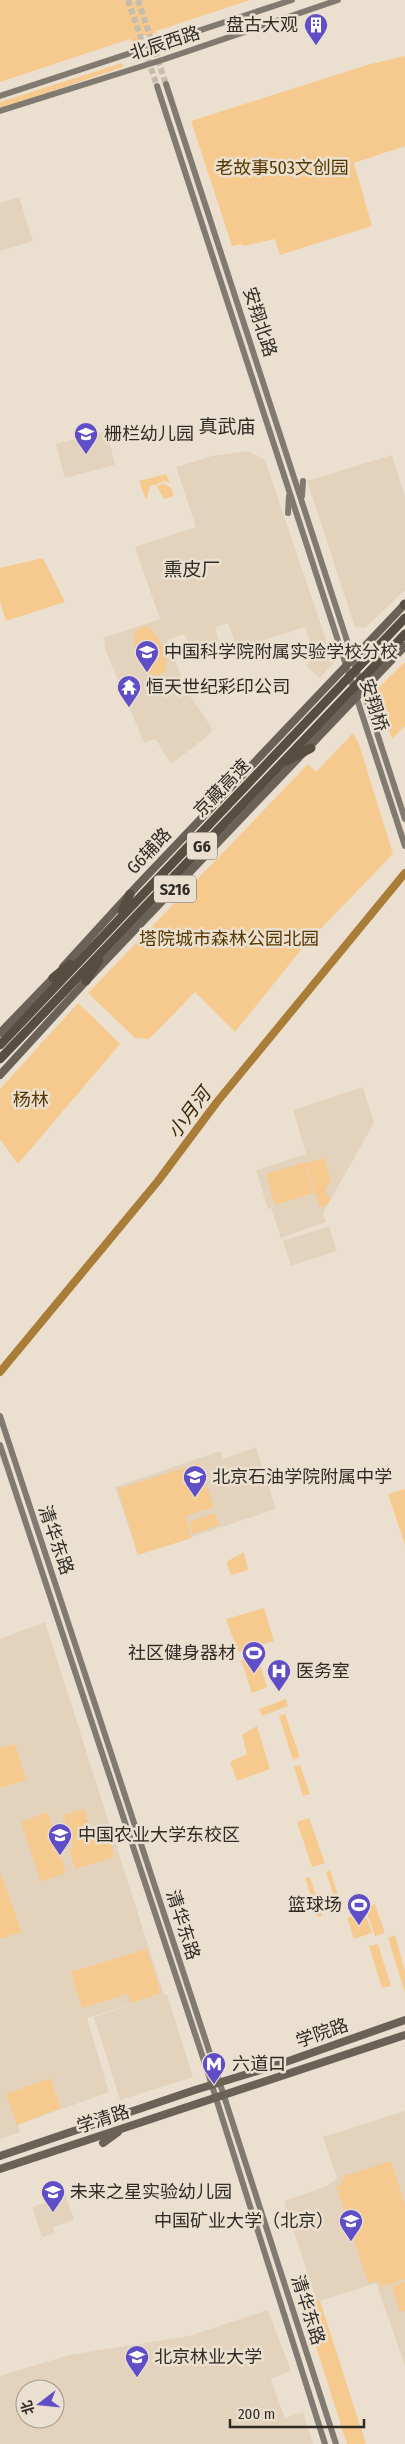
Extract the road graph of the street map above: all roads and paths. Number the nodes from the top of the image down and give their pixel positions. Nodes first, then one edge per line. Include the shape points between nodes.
1 (292, 0) edge
2 (338, 0) edge
3 (166, 84) tunnel mouth
4 (157, 86) tunnel mouth
5 (0, 96) edge
6 (0, 111) edge
7 (303, 481) dead end
8 (289, 490) junction
9 (302, 502) junction
10 (288, 513) dead end
11 (324, 569) joint
12 (316, 572) joint
13 (405, 604) edge
14 (405, 618) edge
15 (405, 634) edge
16 (405, 646) edge
17 (310, 748) junction
18 (276, 768) junction
19 (405, 819) edge
20 (405, 846) edge
21 (130, 894) junction
22 (116, 922) junction
23 (102, 937) junction
24 (110, 942) junction
25 (53, 978) junction
26 (86, 981) junction
27 (0, 1033) edge
28 (0, 1045) edge
29 (0, 1059) edge
30 (0, 1075) edge
31 (0, 1416) edge
32 (0, 1445) edge
33 (62, 1602) junction
34 (52, 1605) junction
35 (402, 2017) edge
36 (405, 2036) edge
37 (353, 2053) junction
38 (368, 2053) dead end
39 (215, 2084) junction
40 (224, 2096) junction
41 (216, 2098) junction
42 (121, 2129) junction
43 (103, 2143) dead end
44 (0, 2156) edge
45 (0, 2169) edge
46 (285, 2287) junction
47 (275, 2291) junction
48 (289, 2300) junction
49 (279, 2302) junction
50 (325, 2444) edge
51 (336, 2444) edge

1 - 5 main road, 北辰西路
2 - 6 main road, 北辰西路
3 - 9 main road, 安翔北路
4 - 8 main road, 安翔北路
7 - 9 main road
8 - 10 main road
8 - 12 main road, 安翔北路
9 - 11 main road, 安翔北路
11 - 19 main road, 安翔桥
12 - 20 main road, 安翔桥
13 - 21 main road, G6辅路 / S216
14 - 22 highway, 京藏高速 / G6
15 - 18 highway, 京藏高速 / G6
16 - 17 main road, S216
17 - 18 highway
17 - 26 main road, S216
18 - 24 highway, 京藏高速 / G6
21 - 22 highway
21 - 25 main road, G6辅路 / S216
22 - 23 highway, 京藏高速 / G6
23 - 25 highway
23 - 28 highway, 京藏高速 / G6
24 - 26 highway
24 - 29 highway, 京藏高速 / G6
25 - 27 main road, G6辅路 / S216
26 - 30 main road, S216
31 - 33 main road, 清华东路
32 - 34 main road, 清华东路
33 - 34 main road
33 - 39 main road, 清华东路
34 - 39 main road, 清华东路
35 - 39 main road, 学院路 via 388,2026
36 - 37 main road, 学院路
37 - 38 main road
37 - 40 main road, 学院路
39 - 40 main road, 清华东路
39 - 41 main road, 清华东路
39 - 44 main road, 学清路
40 - 41 main road, 学院路
40 - 46 main road, 清华东路
41 - 42 main road, 学清路
41 - 47 main road, 清华东路
42 - 43 main road
42 - 45 main road, 学清路
46 - 47 main road
46 - 48 main road, 清华东路
47 - 49 main road, 清华东路
48 - 49 main road
48 - 51 main road, 清华东路
49 - 50 main road, 清华东路

